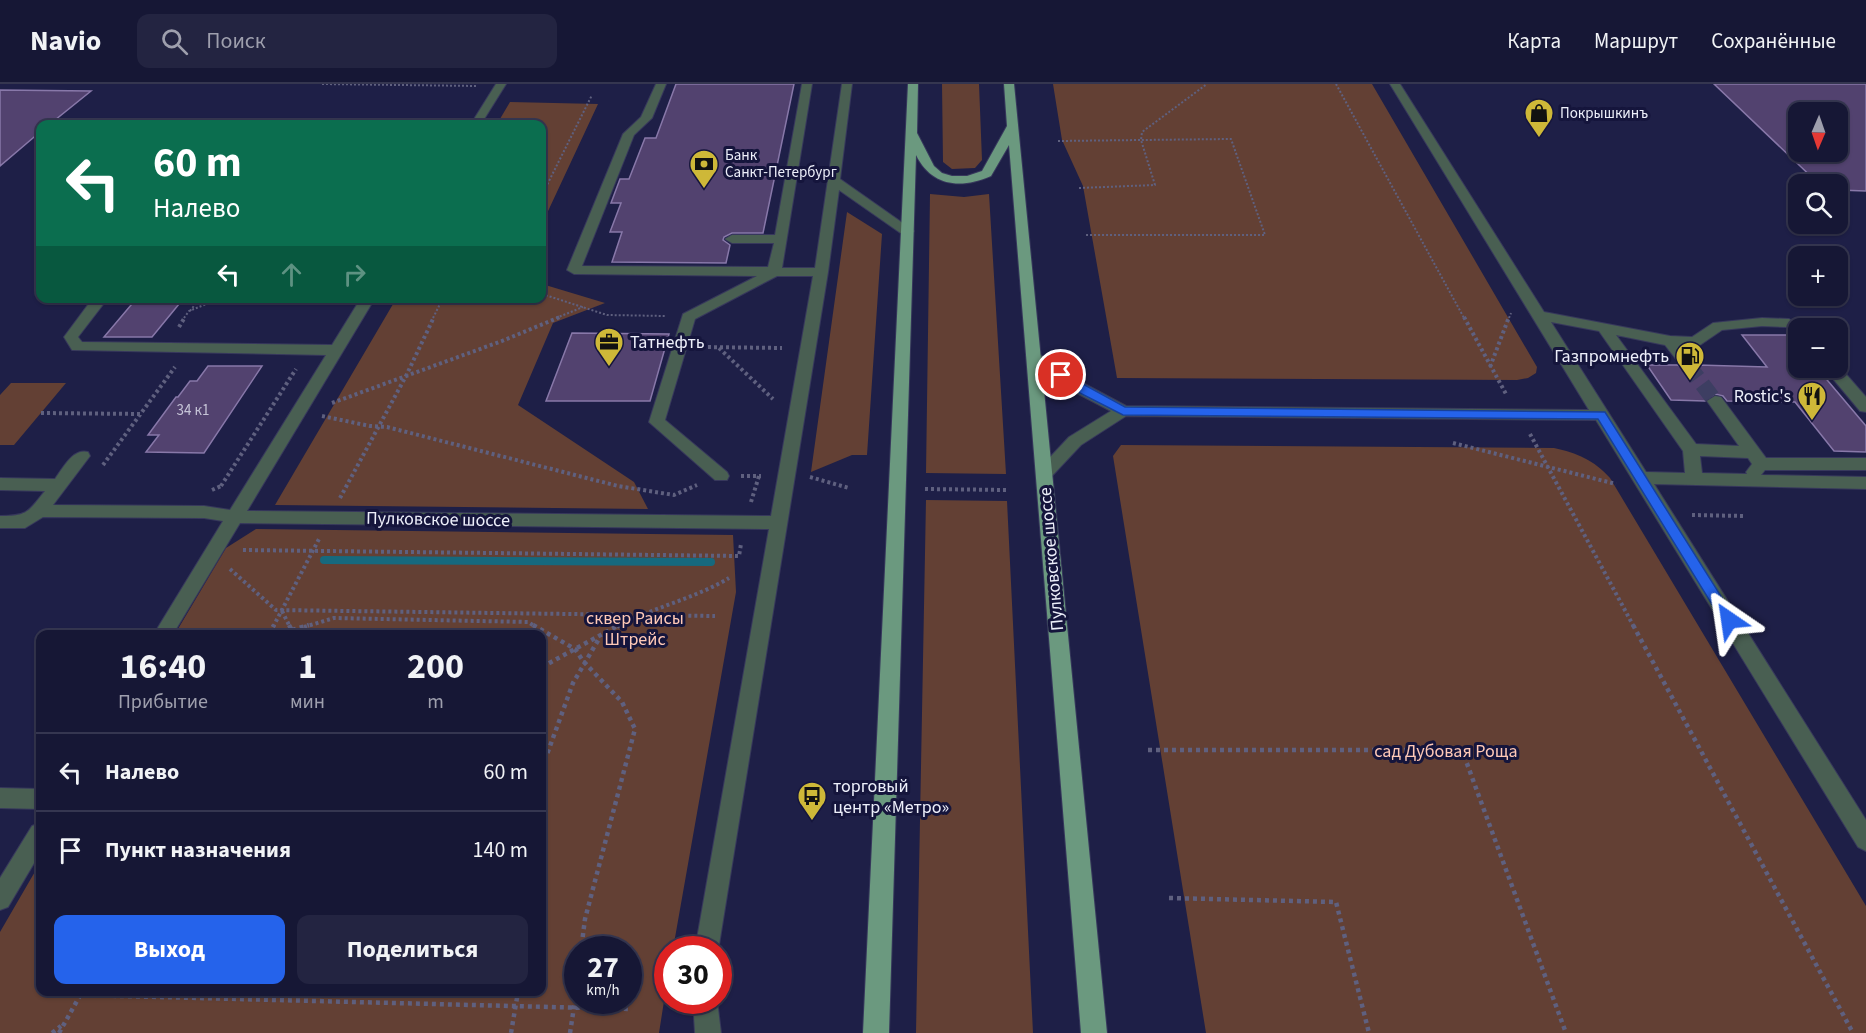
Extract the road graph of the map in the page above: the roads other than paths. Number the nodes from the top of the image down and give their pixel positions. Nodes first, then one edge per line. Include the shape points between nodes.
1 (661, 84) edge
2 (807, 84) edge
3 (847, 84) edge
4 (913, 84) edge
5 (1009, 84) edge
6 (1395, 84) edge
7 (500, 85) edge
8 (478, 120) edge
9 (1013, 126) junction
10 (911, 133) junction
11 (833, 180) junction
12 (907, 231) junction
13 (732, 239) dead end
14 (781, 239) junction
15 (774, 272) junction
16 (821, 272) junction
17 (97, 303) edge
18 (365, 303) edge
19 (1539, 315) junction
20 (1788, 323) edge
21 (1602, 327) junction
22 (1670, 341) junction
23 (336, 351) junction
24 (1033, 355) junction
25 (1688, 365) tunnel mouth
26 (1841, 378) edge
27 (1715, 401) tunnel mouth
28 (1866, 407) edge
29 (1123, 411) junction
30 (1601, 415) junction
31 (1691, 450) junction
32 (82, 456) dead end
33 (1756, 458) junction
34 (1866, 464) edge
35 (1044, 474) junction
36 (721, 476) road end
37 (1640, 478) junction
38 (1694, 480) junction
39 (1747, 482) junction
40 (1866, 483) edge
41 (0, 484) edge
42 (60, 485) junction
43 (39, 511) junction
44 (235, 517) junction
45 (0, 522) edge
46 (779, 523) junction
47 (165, 630) edge
48 (0, 798) edge
49 (36, 799) edge
50 (36, 840) edge
51 (1866, 840) edge
52 (0, 899) edge
53 (709, 936) edge
54 (706, 1014) edge
55 (708, 1033) edge
56 (876, 1033) edge
57 (1094, 1033) edge

1 - 15 street via 646,118 629,134 574,270
2 - 14 street
3 - 11 street
4 - 10 main road
5 - 9 main road, Пулковское шоссе
6 - 19 street
7 - 8 street
9 - 10 main road via 987,172 969,179 947,178 933,172
9 - 24 main road, Пулковское шоссе
10 - 12 main road
11 - 12 street
11 - 16 street
12 - 56 main road
13 - 14 street
14 - 15 street
15 - 16 street
15 - 36 street via 688,316 657,422
16 - 46 street
17 - 23 street via 71,337 77,347
18 - 23 street
19 - 21 street
19 - 30 street
20 - 22 street via 1718,326 1695,342
21 - 22 street
21 - 31 street
22 - 25 street
23 - 44 street
24 - 29 street via 1074,385
24 - 35 main road, Пулковское шоссе
26 - 28 street
27 - 33 street
29 - 30 street
29 - 35 street via 1075,441
30 - 37 street
31 - 33 street
31 - 38 street
32 - 42 street
33 - 34 street
33 - 39 street
35 - 57 main road, Пулковское шоссе
37 - 38 street
37 - 51 street
38 - 39 street
39 - 40 street
41 - 42 street
42 - 43 street
43 - 44 street, Пулковское шоссе via 204,513
43 - 45 street via 25,522
44 - 46 street, Пулковское шоссе
44 - 47 street
46 - 53 street
48 - 49 street
50 - 52 street
54 - 55 street

